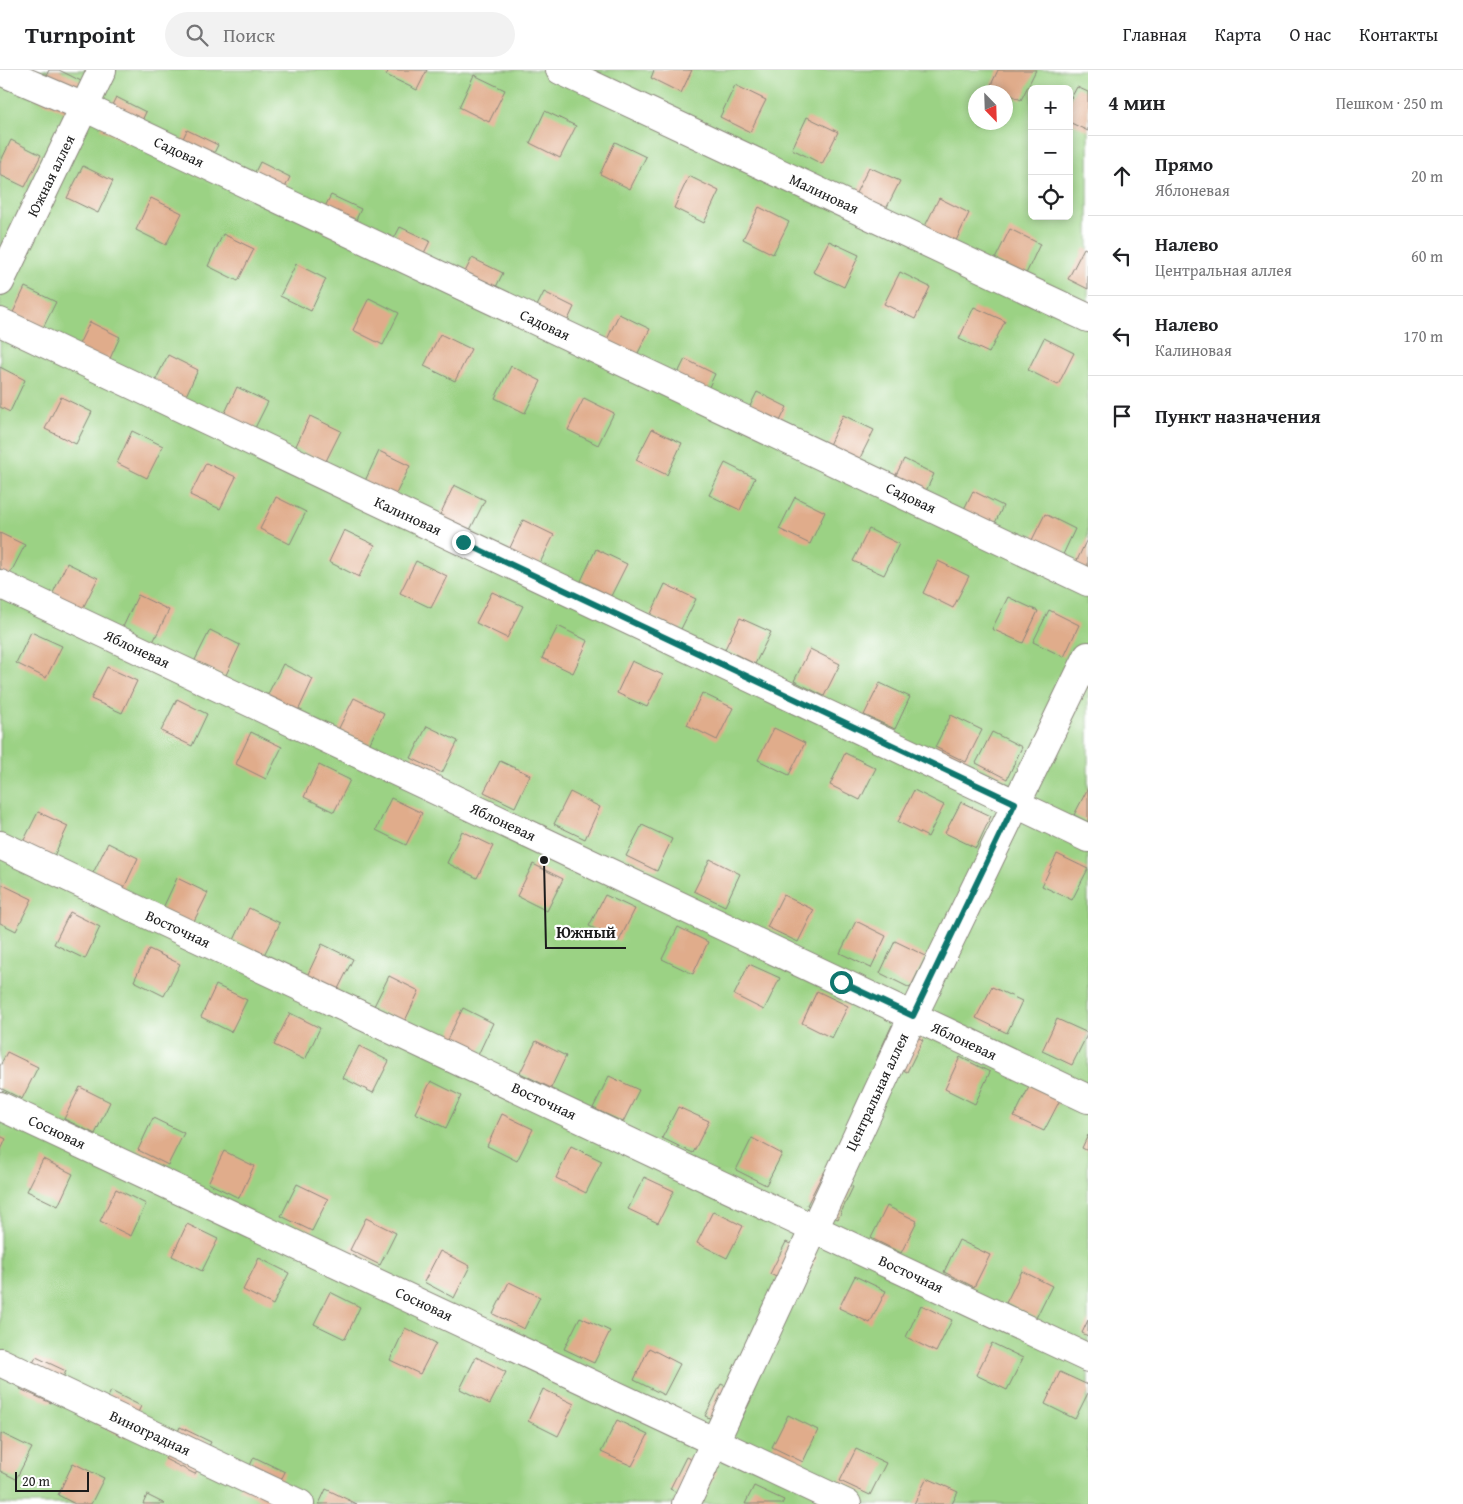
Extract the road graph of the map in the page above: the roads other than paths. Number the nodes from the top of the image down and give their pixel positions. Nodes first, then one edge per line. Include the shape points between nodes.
1 (0, 70) edge
2 (102, 70) edge
3 (560, 70) edge
4 (84, 107) junction
5 (0, 282) edge
6 (1088, 318) edge
7 (0, 322) edge
8 (1088, 582) edge
9 (0, 584) edge
10 (1088, 656) edge
11 (1015, 803) junction
12 (1088, 838) edge
13 (0, 845) edge
14 (913, 1016) junction
15 (1088, 1099) edge
16 (0, 1106) edge
17 (814, 1228) junction
18 (1088, 1358) edge
19 (0, 1362) edge
20 (714, 1440) junction
21 (300, 1504) edge
22 (686, 1504) edge
23 (847, 1504) edge

1 - 4 street, Садовая
2 - 4 street, Южная аллея
3 - 6 street, Малиновая
4 - 5 street, Южная аллея
4 - 8 street, Садовая
7 - 11 street, Калиновая
9 - 14 street, Яблоневая
10 - 11 street, Центральная аллея
11 - 12 street, Калиновая
11 - 14 street, Центральная аллея
13 - 17 street, Восточная
14 - 15 street, Яблоневая
14 - 17 street, Центральная аллея
16 - 20 street, Сосновая
17 - 18 street, Восточная
17 - 20 street, Центральная аллея
19 - 21 street, Виноградная
20 - 22 street, Центральная аллея
20 - 23 street, Сосновая

